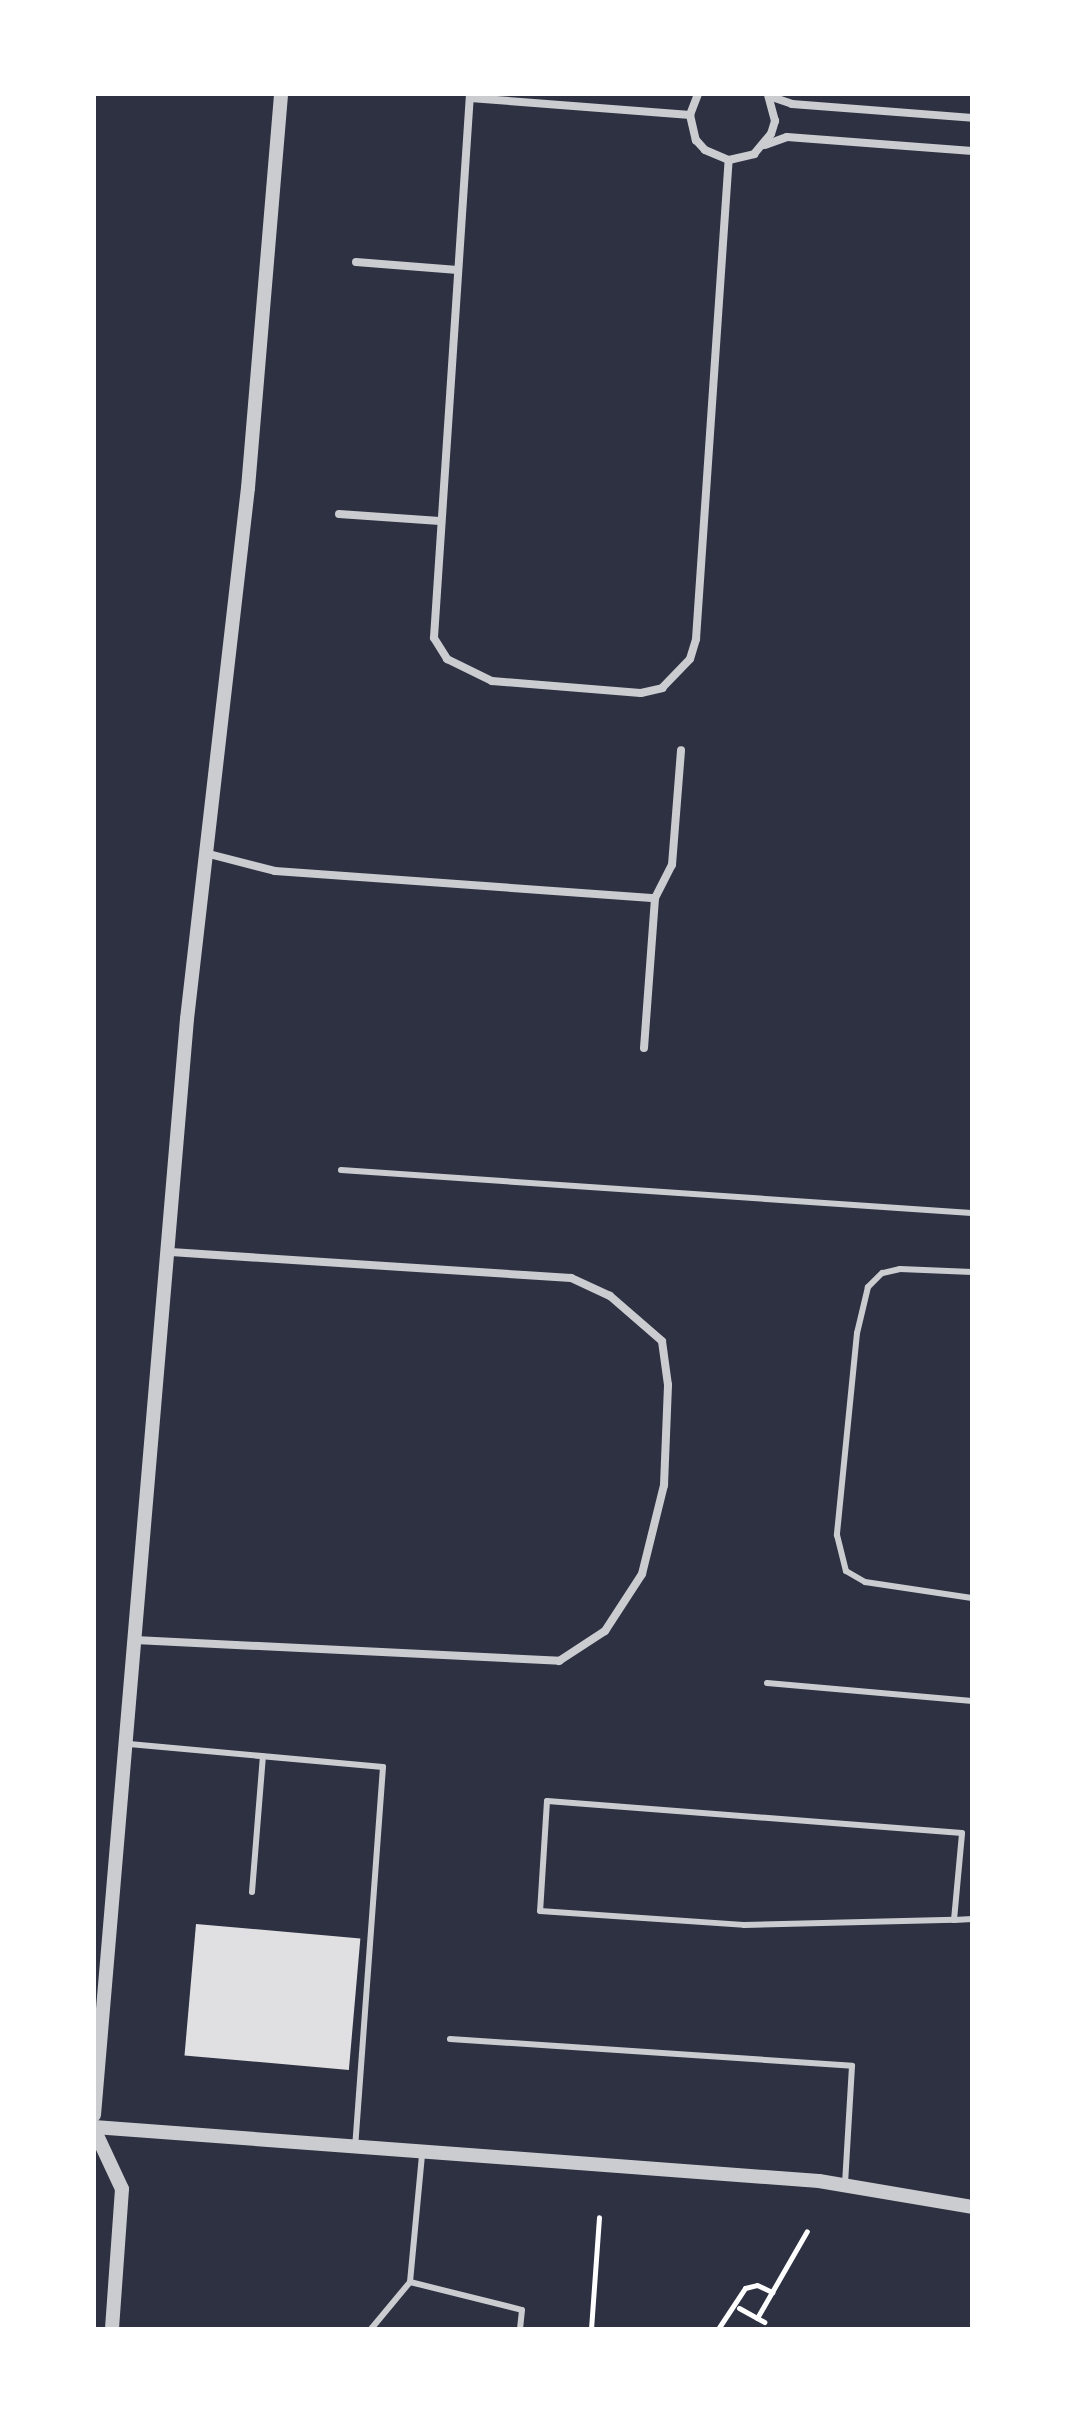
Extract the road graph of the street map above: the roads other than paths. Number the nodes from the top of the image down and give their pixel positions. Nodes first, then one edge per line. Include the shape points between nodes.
1 (281, 94) edge
2 (698, 94) edge
3 (768, 95) edge
4 (470, 96) edge
5 (690, 115) junction
6 (972, 118) edge
7 (765, 145) junction
8 (972, 151) edge
9 (729, 160) junction
10 (356, 262) dead end
11 (458, 270) junction
12 (339, 514) dead end
13 (440, 521) junction
14 (681, 750) dead end
15 (205, 853) junction
16 (655, 898) junction
17 (644, 1048) dead end
18 (341, 1170) dead end
19 (972, 1213) edge
20 (167, 1252) junction
21 (972, 1272) edge
22 (972, 1598) edge
23 (135, 1640) junction
24 (767, 1683) dead end
25 (972, 1701) edge
26 (129, 1744) junction
27 (263, 1756) junction
28 (252, 1892) dead end
29 (972, 1919) edge
30 (954, 1920) junction
31 (450, 2039) dead end
32 (94, 2115) edge
33 (94, 2128) edge
34 (355, 2146) junction
35 (422, 2150) junction
36 (845, 2183) junction
37 (972, 2207) edge
38 (410, 2282) junction
39 (112, 2329) edge
40 (371, 2329) edge
41 (520, 2329) edge

1 - 15 street via 248,488
2 - 5 street
3 - 6 street via 792,104
3 - 7 street via 775,121
4 - 5 street
4 - 11 street
5 - 9 street via 705,150
7 - 8 street via 787,137
7 - 9 street via 754,154
9 - 13 street via 696,639 679,676 662,688 641,693 492,681 466,673 447,659 434,638
10 - 11 street
11 - 13 street
12 - 13 street
14 - 16 street via 672,865
15 - 16 street via 275,871
15 - 20 street
16 - 17 street
18 - 19 lane
20 - 23 street
20 - 23 street via 571,1278 610,1296 662,1341 668,1385 664,1485 642,1574 605,1631 559,1661
21 - 22 lane via 900,1269 882,1273 868,1287 857,1333 837,1535 846,1571 865,1582
23 - 26 street
24 - 25 lane
26 - 27 lane
26 - 32 street
27 - 28 lane
27 - 34 lane via 383,1767
29 - 30 lane
30 - 30 lane via 744,1925 540,1911 547,1801 962,1833
31 - 36 lane via 852,2066
33 - 34 street
33 - 39 street via 122,2189
34 - 35 street
35 - 36 street
35 - 38 lane
36 - 37 street
38 - 40 lane
38 - 41 lane via 522,2310

